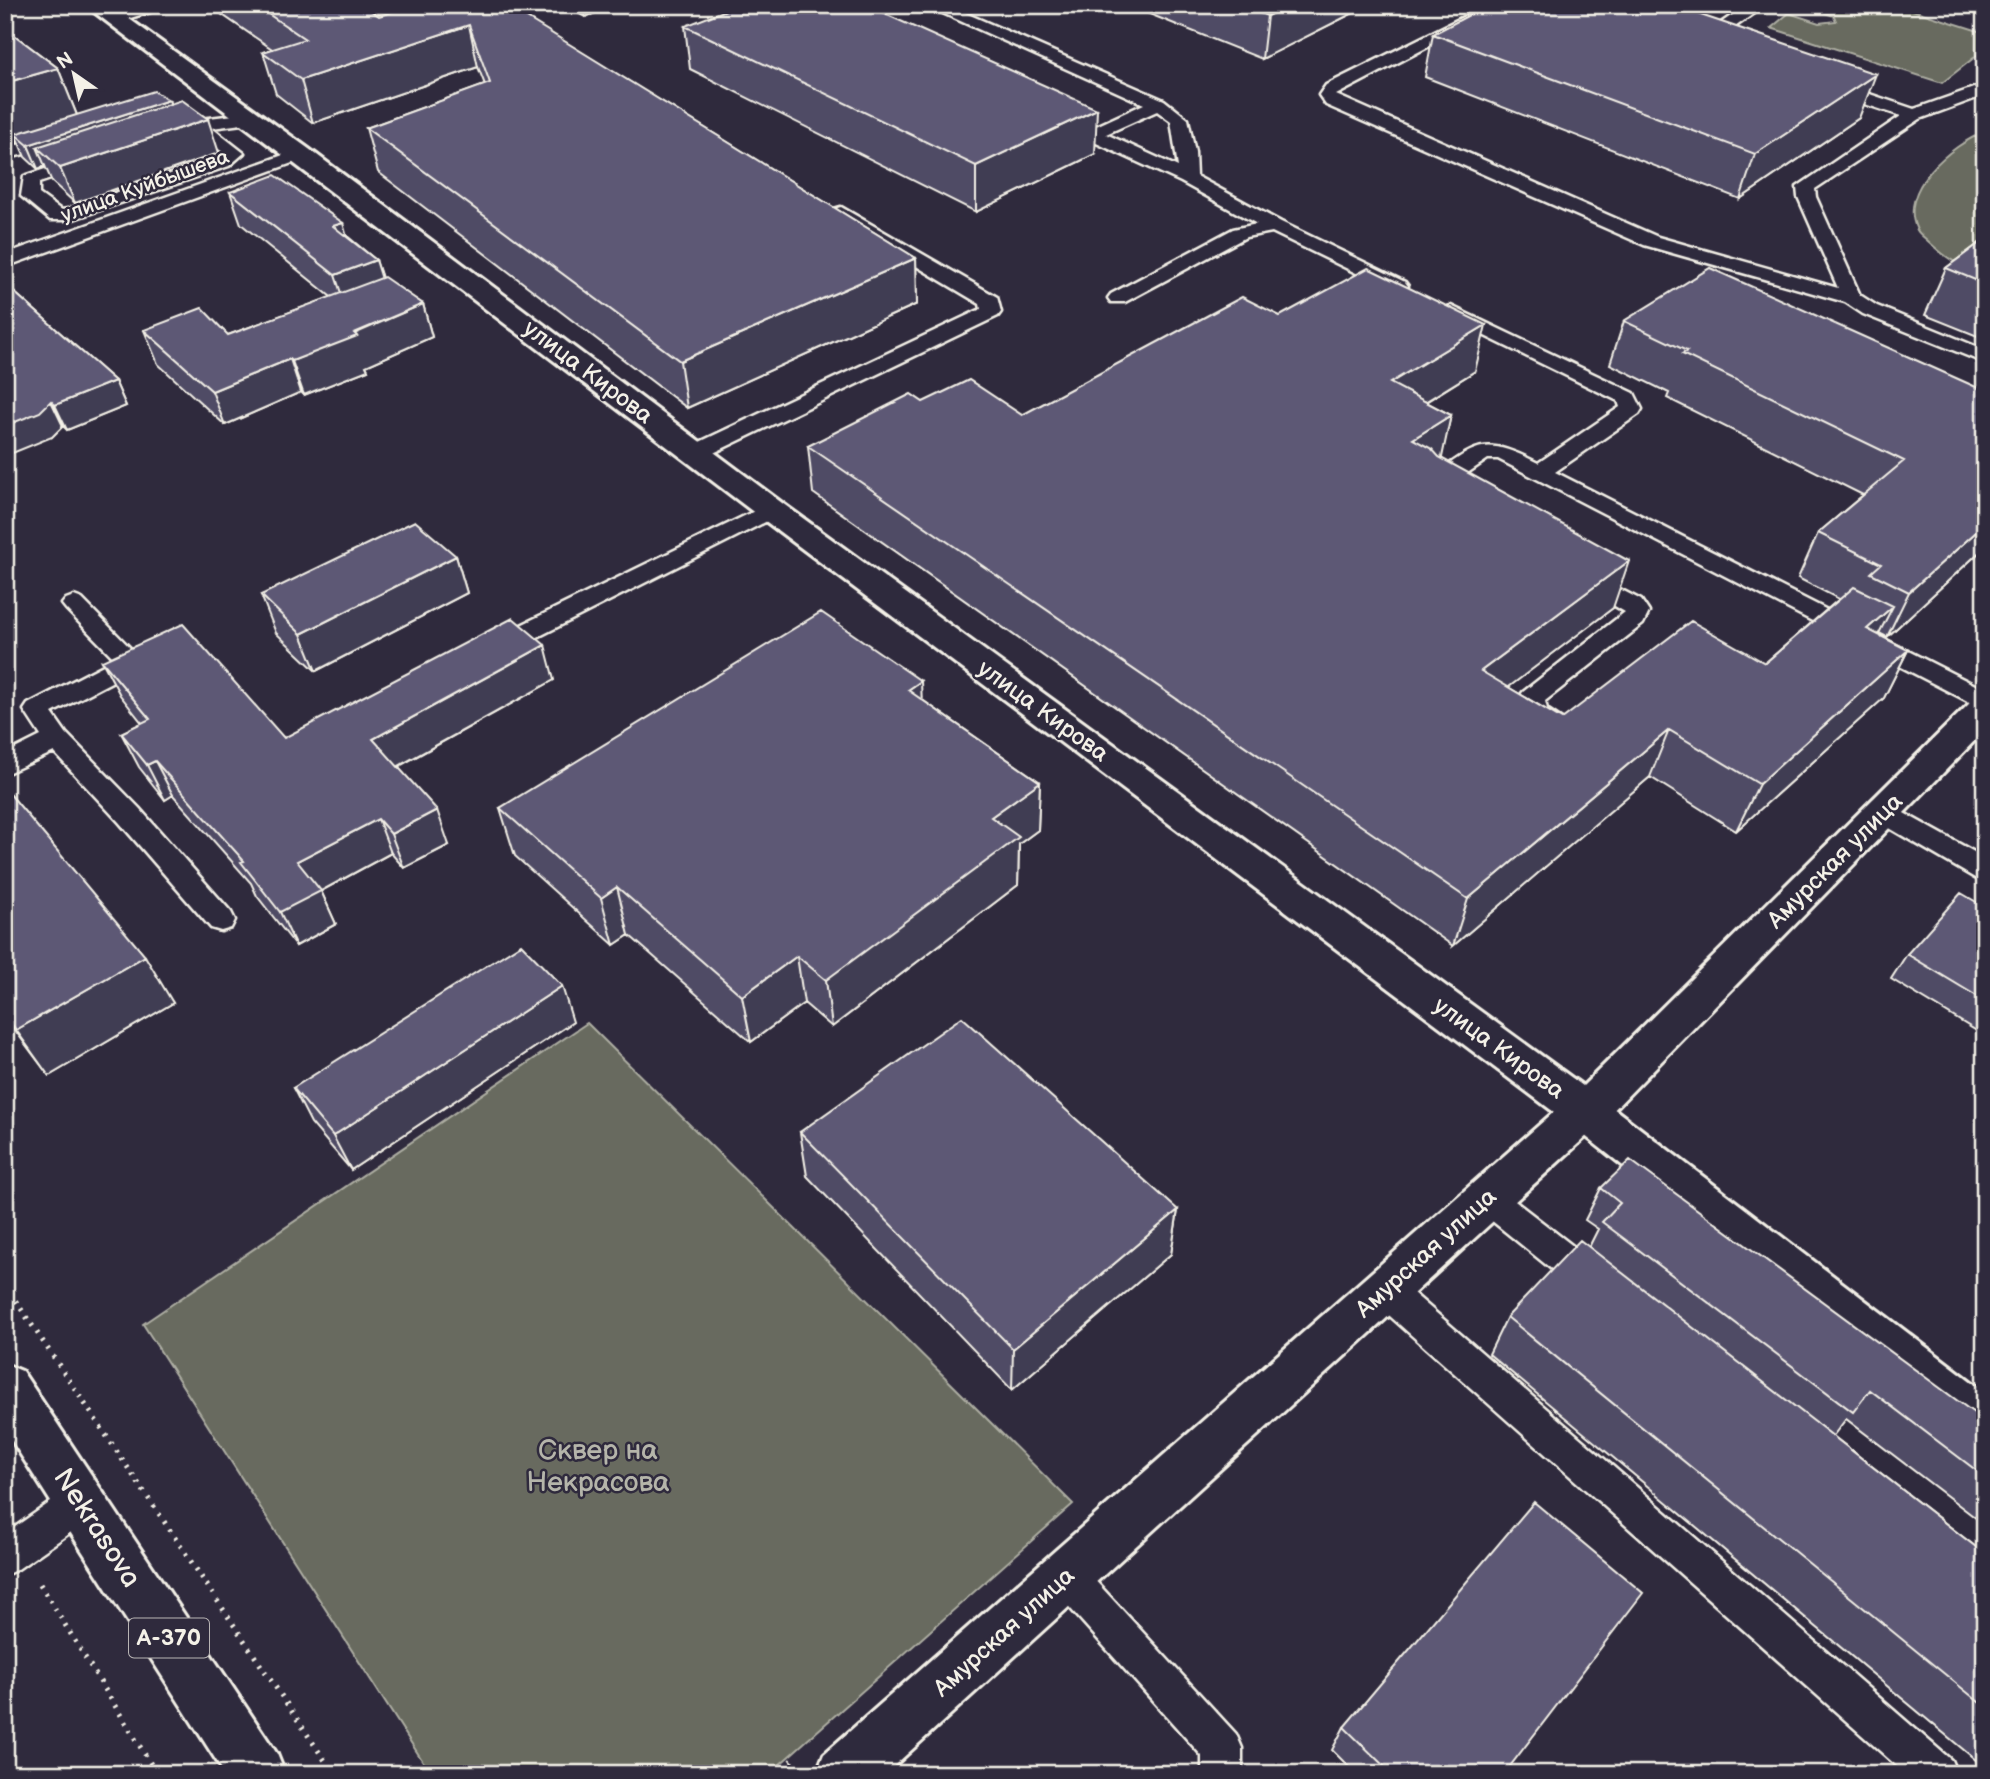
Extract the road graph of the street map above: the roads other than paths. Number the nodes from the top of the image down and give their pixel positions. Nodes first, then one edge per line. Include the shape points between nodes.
1 (157, 5) edge
2 (392, 5) edge
3 (448, 5) edge
4 (933, 5) edge
5 (1500, 5) edge
6 (1758, 5) edge
7 (105, 12) edge
8 (1728, 52) edge
9 (1808, 79) edge
10 (1985, 89) edge
11 (1158, 104) junction
12 (1041, 110) edge
13 (181, 113) edge
14 (1914, 115) junction
15 (251, 118) junction
16 (197, 125) junction
17 (77, 133) edge
18 (1092, 134) junction
19 (5, 154) edge
20 (300, 154) junction
21 (1187, 178) junction
22 (824, 203) edge
23 (1274, 226) junction
24 (5, 261) edge
25 (1118, 298) dead end
26 (1852, 298) junction
27 (1985, 357) edge
28 (695, 453) junction
29 (1540, 472) junction
30 (1450, 504) edge
31 (771, 510) junction
32 (1560, 565) edge
33 (74, 604) dead end
34 (475, 659) edge
35 (1985, 701) edge
36 (1985, 709) edge
37 (1568, 734) edge
38 (57, 739) junction
39 (5, 765) edge
40 (1885, 812) junction
41 (1985, 871) edge
42 (221, 920) dead end
43 (1585, 1111) junction
44 (1487, 1198) junction
45 (1385, 1290) junction
46 (1617, 1300) edge
47 (5, 1387) edge
48 (1985, 1422) edge
49 (81, 1503) junction
50 (11, 1552) edge
51 (1067, 1577) junction
52 (257, 1774) edge
53 (844, 1774) edge
54 (1222, 1774) edge
55 (1937, 1774) edge

1 - 7 lane
2 - 3 lane via 407,13 423,14
4 - 11 lane
5 - 26 lane via 1327,95 1651,241
6 - 8 lane via 1696,41
7 - 15 street, улица Кирова
9 - 14 lane
10 - 14 lane
11 - 18 lane
11 - 21 lane via 1179,119
12 - 18 lane
13 - 16 lane
14 - 26 lane via 1806,187
15 - 16 lane
15 - 20 street, улица Кирова
16 - 16 lane via 235,153 223,162 71,214 57,216 30,196 30,180
17 - 19 lane
18 - 21 lane
20 - 24 lane, улица Куйбышева
20 - 28 street, улица Кирова
21 - 23 lane
22 - 28 lane via 990,301 991,312
23 - 25 lane via 1240,233
23 - 29 lane via 1628,397 1631,409
26 - 27 lane via 1870,310
28 - 31 street, улица Кирова
29 - 30 lane via 1502,453 1483,452 1433,486 1433,492
29 - 35 lane
31 - 34 lane
31 - 43 street, улица Кирова
32 - 37 lane via 1633,605 1637,612 1532,698 1535,713
33 - 38 lane via 131,661 37,709
36 - 40 street, Амурская улица
38 - 39 lane
38 - 42 lane
40 - 41 lane
40 - 43 street, Амурская улица
43 - 44 street, Амурская улица
43 - 48 street, улица Кирова
44 - 45 street, Амурская улица
44 - 46 lane
45 - 51 street, Амурская улица
45 - 55 lane
47 - 49 street, Nekrasova / А-370
49 - 50 lane
49 - 52 street, Nekrasova / А-370
51 - 53 street, Амурская улица
51 - 54 lane via 1222,1748

